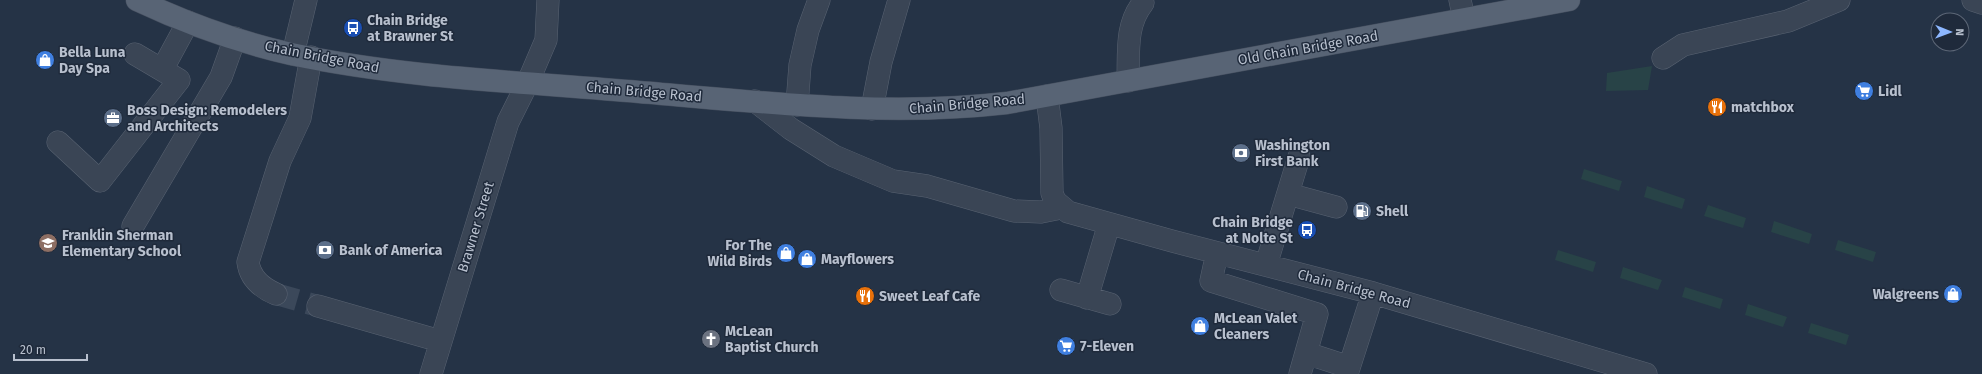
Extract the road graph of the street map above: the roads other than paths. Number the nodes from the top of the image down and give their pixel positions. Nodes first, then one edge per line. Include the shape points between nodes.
1 (137, 0) edge
2 (306, 0) edge
3 (548, 0) edge
4 (819, 0) edge
5 (899, 0) edge
6 (1569, 0) edge
7 (1839, 0) edge
8 (1973, 0) edge
9 (1143, 3) dead end
10 (1982, 3) edge
11 (1462, 10) edge
12 (188, 22) junction
13 (235, 38) junction
14 (135, 54) dead end
15 (302, 56) junction
16 (1663, 58) dead end
17 (162, 70) junction
18 (1128, 81) junction
19 (528, 82) junction
20 (1048, 96) junction
21 (755, 101) junction
22 (797, 105) junction
23 (872, 109) junction
24 (58, 142) dead end
25 (1299, 157) dead end
26 (1288, 194) junction
27 (1336, 207) dead end
28 (1061, 208) junction
29 (1109, 224) junction
30 (133, 226) dead end
31 (1217, 252) junction
32 (1266, 265) junction
33 (1061, 290) dead end
34 (1373, 293) junction
35 (276, 294) tunnel mouth
36 (1087, 298) junction
37 (1110, 304) dead end
38 (318, 306) tunnel mouth
39 (440, 341) junction
40 (1306, 353) junction
41 (1348, 370) edge
42 (431, 374) edge
43 (1300, 374) edge
44 (1646, 374) edge

1 - 12 main road, Chain Bridge Road
2 - 15 street
3 - 19 street, Brawner Street via 546,40
4 - 22 street via 808,30 800,65
5 - 23 street
6 - 11 main road, Old Chain Bridge Road
7 - 16 street via 1788,21 1683,45
8 - 10 street
9 - 18 street via 1136,12 1130,29
11 - 18 main road, Old Chain Bridge Road
12 - 13 main road, Chain Bridge Road
12 - 17 street
13 - 15 main road, Chain Bridge Road
13 - 30 street via 221,77
14 - 17 street
15 - 19 main road, Chain Bridge Road via 380,69
15 - 35 street via 300,118 280,160 248,262 254,279
17 - 24 street via 179,80 100,181
18 - 20 main road, Old Chain Bridge Road
19 - 21 main road, Chain Bridge Road
19 - 39 street, Brawner Street via 508,122
20 - 23 main road, Chain Bridge Road via 956,108
20 - 28 street via 1052,193 1055,202
21 - 22 main road, Chain Bridge Road
21 - 28 street via 791,129 834,156 881,177 926,186 1014,211 1041,212
22 - 23 main road, Chain Bridge Road
25 - 26 street
26 - 27 street
26 - 32 street
28 - 29 street, Chain Bridge Road via 1078,216
29 - 31 street, Chain Bridge Road
29 - 36 street
31 - 32 street, Chain Bridge Road
31 - 40 street via 1211,281 1317,314
32 - 34 street, Chain Bridge Road
33 - 36 street
34 - 41 street
34 - 44 street, Chain Bridge Road
36 - 37 street
38 - 39 street
39 - 42 street, Brawner Street
40 - 41 street
40 - 43 street

